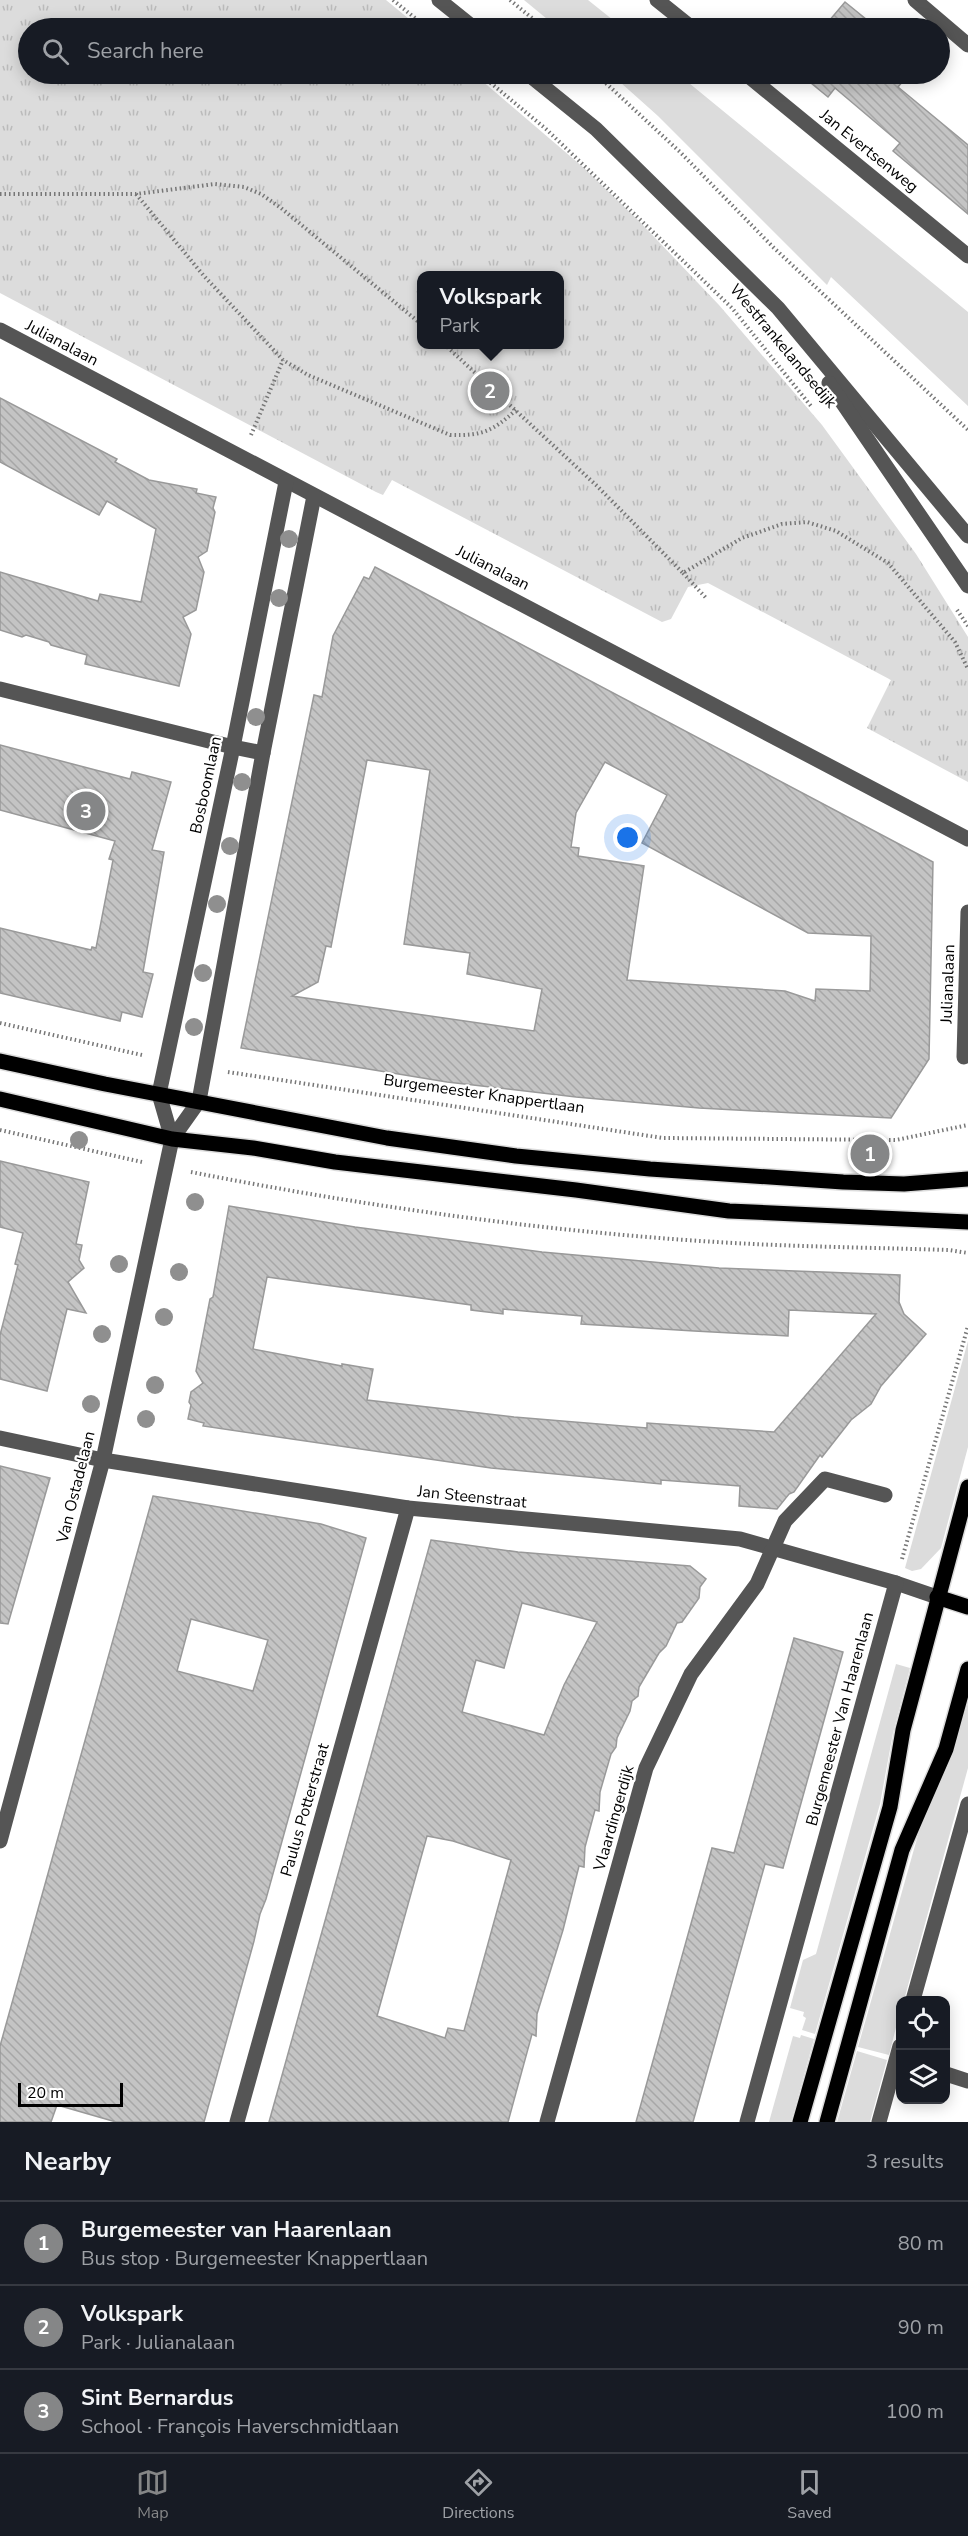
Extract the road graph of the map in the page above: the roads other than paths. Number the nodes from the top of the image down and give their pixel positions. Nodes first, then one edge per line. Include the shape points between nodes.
1 (439, 0) edge
2 (657, 0) edge
3 (915, 0) edge
4 (462, 18) edge
5 (680, 18) edge
6 (936, 18) edge
7 (950, 30) edge
8 (968, 45) edge
9 (540, 84) edge
10 (758, 84) edge
11 (968, 256) edge
12 (778, 308) junction
13 (0, 330) edge
14 (286, 482) junction
15 (314, 496) junction
16 (968, 536) edge
17 (968, 586) edge
18 (0, 689) edge
19 (233, 747) junction
20 (263, 753) junction
21 (968, 839) edge
22 (968, 912) edge
23 (964, 1057) dead end
24 (0, 1061) edge
25 (159, 1094) junction
26 (0, 1099) edge
27 (199, 1101) junction
28 (172, 1139) junction
29 (968, 1179) edge
30 (968, 1222) edge
31 (0, 1438) edge
32 (103, 1460) junction
33 (968, 1487) edge
34 (885, 1495) dead end
35 (408, 1508) junction
36 (771, 1550) junction
37 (896, 1583) junction
38 (937, 1597) junction
39 (968, 1607) edge
40 (968, 1669) edge
41 (968, 1804) edge
42 (0, 1841) edge
43 (914, 1996) edge
44 (896, 2066) edge
45 (950, 2076) edge
46 (968, 2081) edge
47 (237, 2122) edge
48 (547, 2122) edge
49 (747, 2122) edge
50 (800, 2122) edge
51 (827, 2122) edge
52 (879, 2122) edge

1 - 4 street
2 - 5 street
3 - 6 street
7 - 8 street
9 - 12 street, Westfrankelandsedijk via 596,129
10 - 11 street, Jan Evertsenweg
12 - 16 street, Westfrankelandsedijk
12 - 17 street, Westfrankelandsedijk
13 - 14 street, Julianalaan
14 - 15 street, Julianalaan
14 - 19 street, Bosboomlaan
15 - 20 street
15 - 21 street, Julianalaan
18 - 19 street
19 - 20 street
19 - 25 street, Bosboomlaan
20 - 27 street
22 - 23 street, Julianalaan
24 - 25 main road
25 - 27 main road
25 - 28 street
26 - 28 main road
27 - 28 street
27 - 29 main road via 387,1138 516,1156 843,1182 904,1184
28 - 30 main road via 729,1211
28 - 32 street, Van Ostadelaan
31 - 32 street, Jan Steenstraat
32 - 35 street, Jan Steenstraat
32 - 42 street, Van Ostadelaan
33 - 38 main road
34 - 36 street, Vlaardingerdijk via 825,1479 785,1521
35 - 36 street, Jan Steenstraat via 740,1539
35 - 47 street, Paulus Potterstraat
36 - 37 street, Jan Steenstraat
36 - 48 street, Vlaardingerdijk via 757,1584 692,1674 646,1768
37 - 38 street, Jan Steenstraat
37 - 49 street, Burgemeester Van Haarenlaan
38 - 39 main road
38 - 50 main road via 903,1730 890,1807
40 - 51 main road via 946,1749 902,1850
41 - 43 street
44 - 52 street
45 - 46 street

